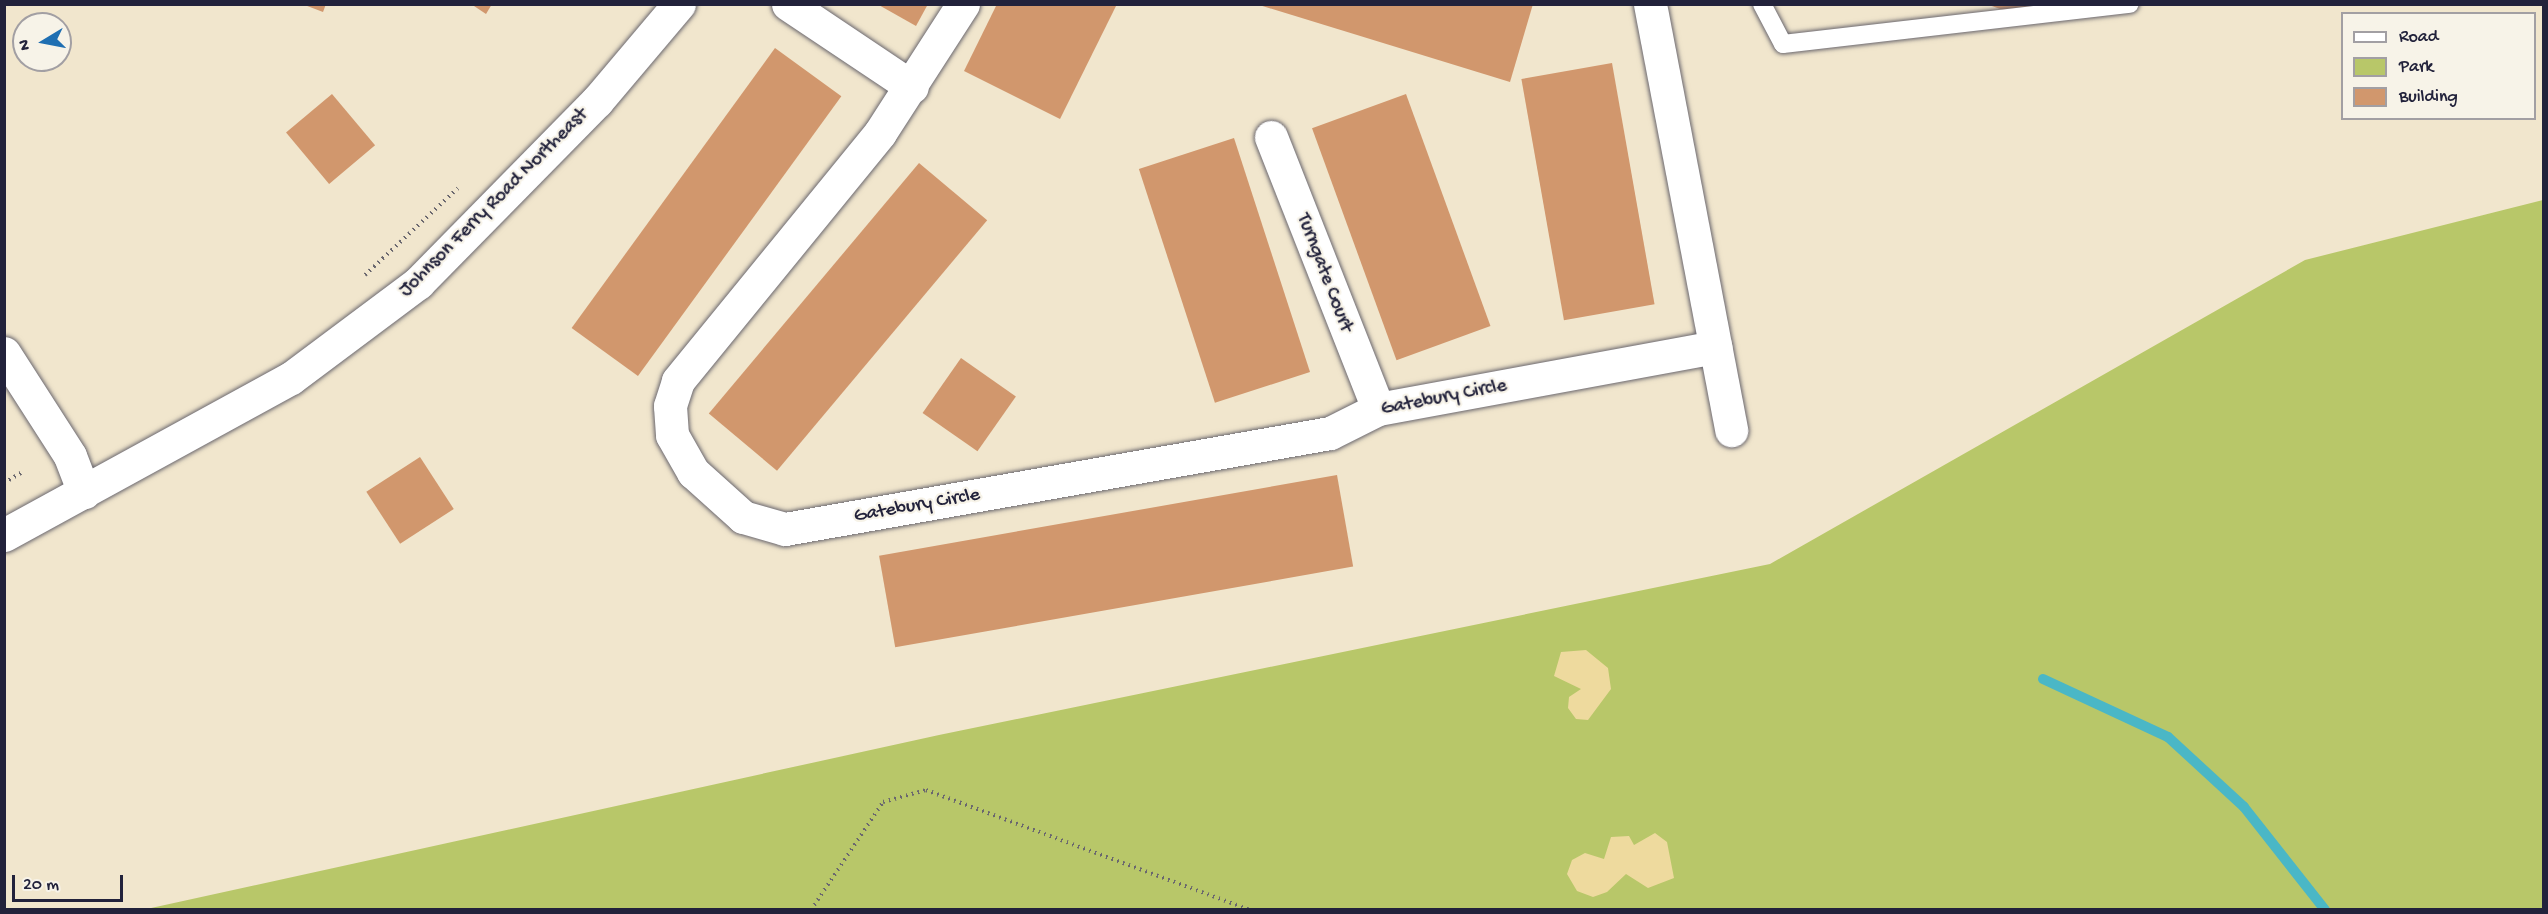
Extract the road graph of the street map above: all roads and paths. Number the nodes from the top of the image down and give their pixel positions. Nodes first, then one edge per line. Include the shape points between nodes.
1 (679, 4) edge
2 (788, 4) edge
3 (963, 4) edge
4 (1650, 4) edge
5 (1762, 4) edge
6 (2130, 4) edge
7 (912, 87) junction
8 (1271, 137) dead end
9 (467, 179) dead end
10 (359, 280) dead end
11 (1715, 347) junction
12 (4, 353) edge
13 (1378, 409) junction
14 (1731, 430) dead end
15 (22, 472) dead end
16 (4, 483) edge
17 (84, 492) junction
18 (4, 536) edge
19 (812, 909) edge
20 (1251, 909) edge

1 - 17 street, Johnson Ferry Road Northeast via 597,101 418,283 291,378
2 - 7 street
3 - 7 street, Gatebury Circle
4 - 11 street
5 - 6 lane via 1783,44
7 - 13 street, Gatebury Circle via 678,381 670,406 672,435 693,472 743,517 785,530 1330,433
8 - 13 street, Turngate Court
9 - 10 path
11 - 13 street, Gatebury Circle
11 - 14 street
12 - 17 street via 70,456
15 - 16 path
17 - 18 street, Johnson Ferry Road Northeast
19 - 20 path via 883,802 926,790

